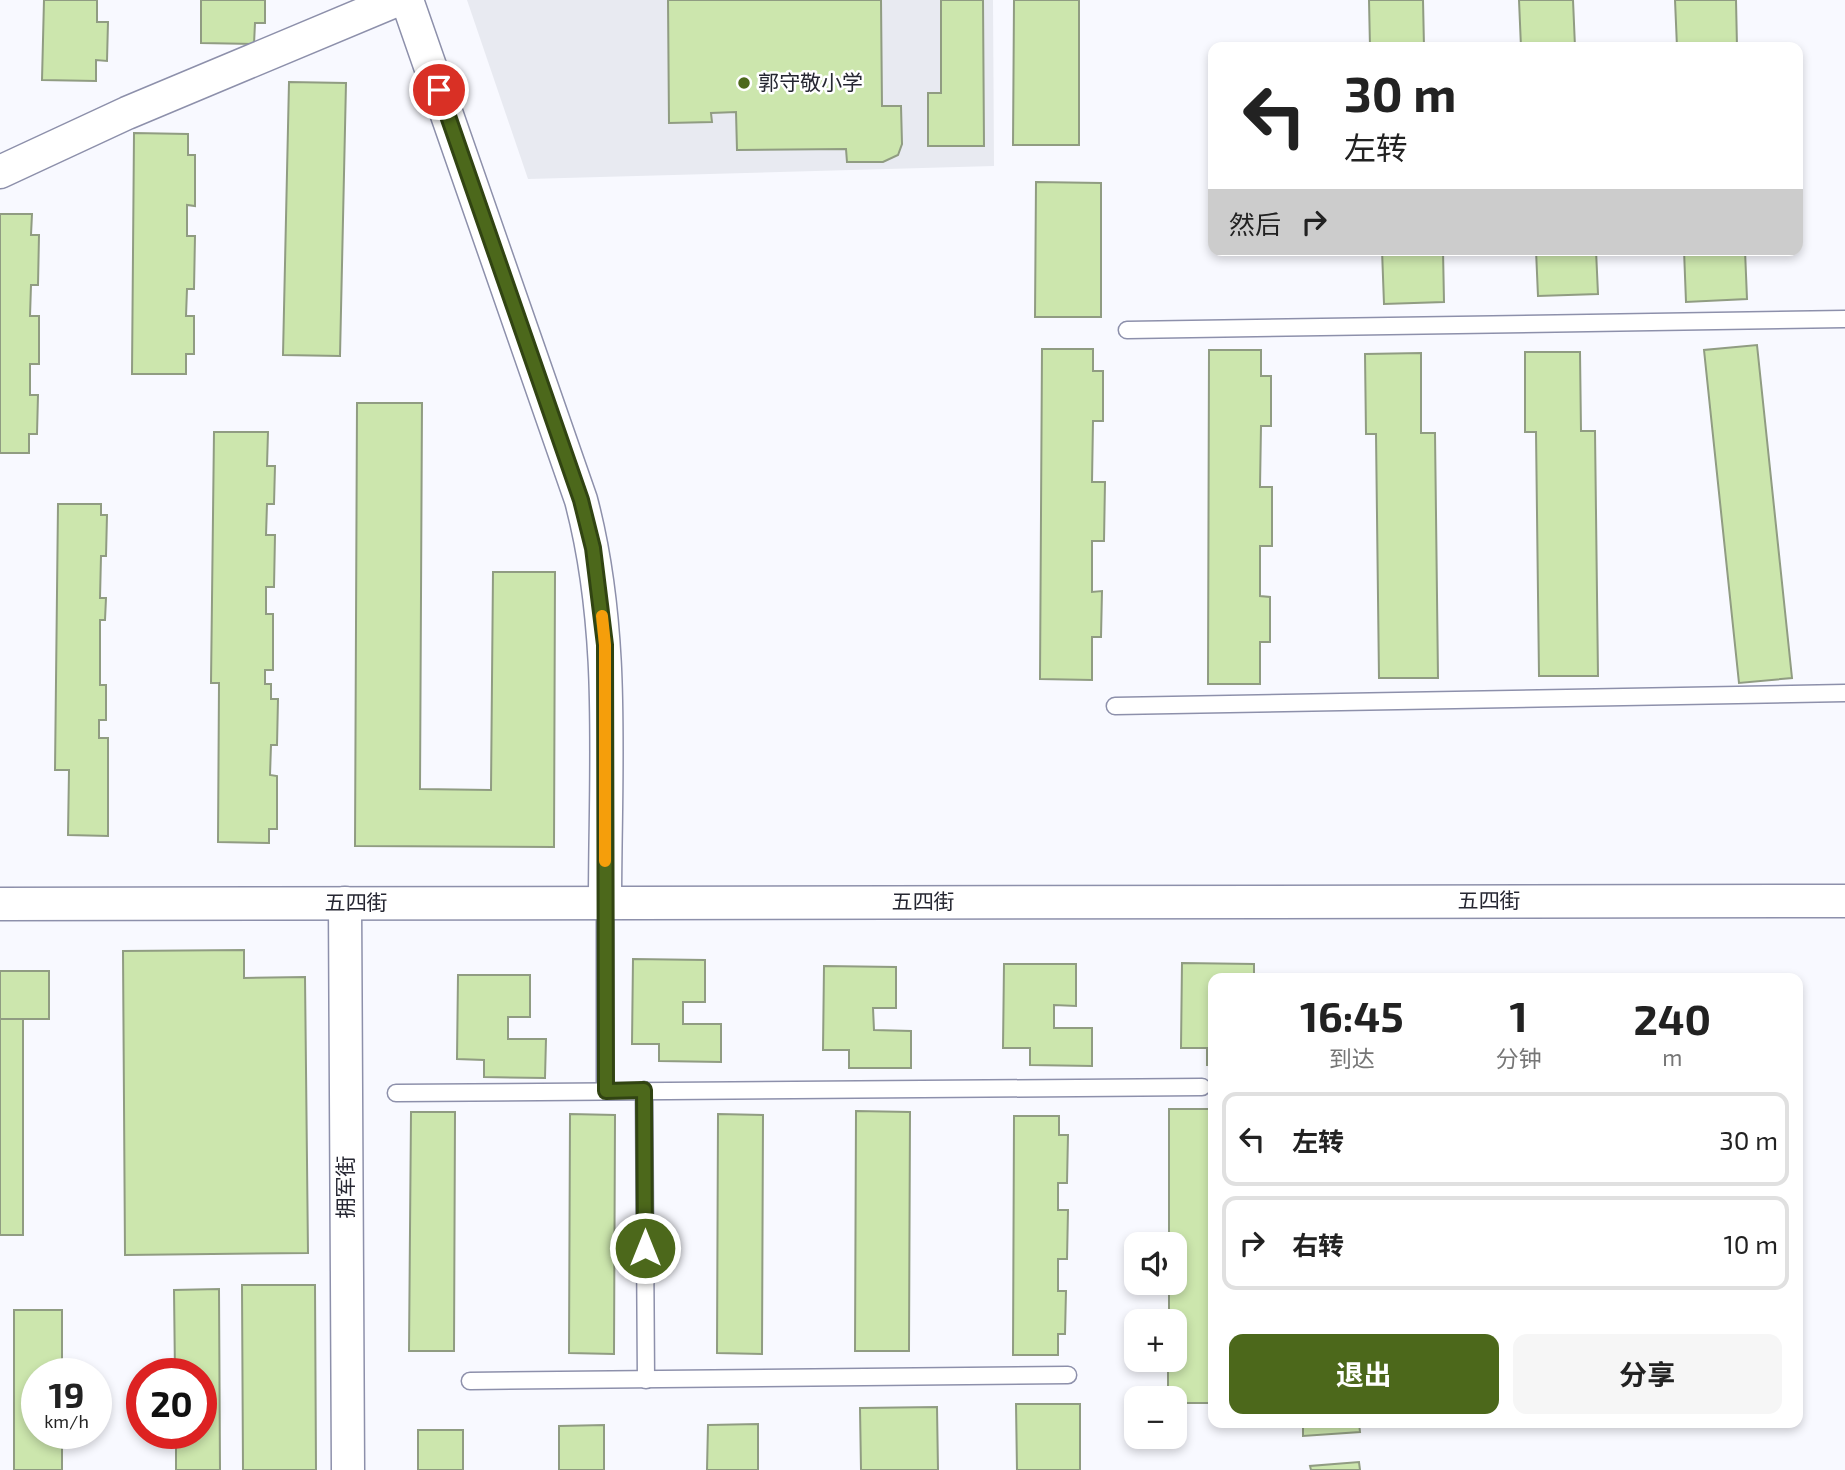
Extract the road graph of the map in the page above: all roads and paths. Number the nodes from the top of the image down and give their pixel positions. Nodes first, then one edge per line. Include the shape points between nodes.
1 (397, 0) edge
2 (407, 0) edge
3 (0, 172) edge
4 (1845, 319) edge
5 (1127, 330) dead end
6 (1845, 694) edge
7 (1115, 706) dead end
8 (1845, 901) edge
9 (345, 903) junction
10 (605, 903) junction
11 (0, 904) edge
12 (1202, 1087) dead end
13 (644, 1090) junction
14 (606, 1091) junction
15 (396, 1093) dead end
16 (1068, 1375) dead end
17 (646, 1380) junction
18 (470, 1381) dead end
19 (348, 1470) edge

1 - 3 street via 127,113
2 - 10 street via 581,500 593,548 605,645
4 - 5 lane
6 - 7 lane
8 - 10 street, 五四街
9 - 10 street, 五四街
9 - 11 street, 五四街
9 - 19 street, 拥军街
10 - 14 lane
12 - 13 lane
13 - 14 lane
13 - 17 lane
14 - 15 lane
16 - 17 lane
17 - 18 lane

